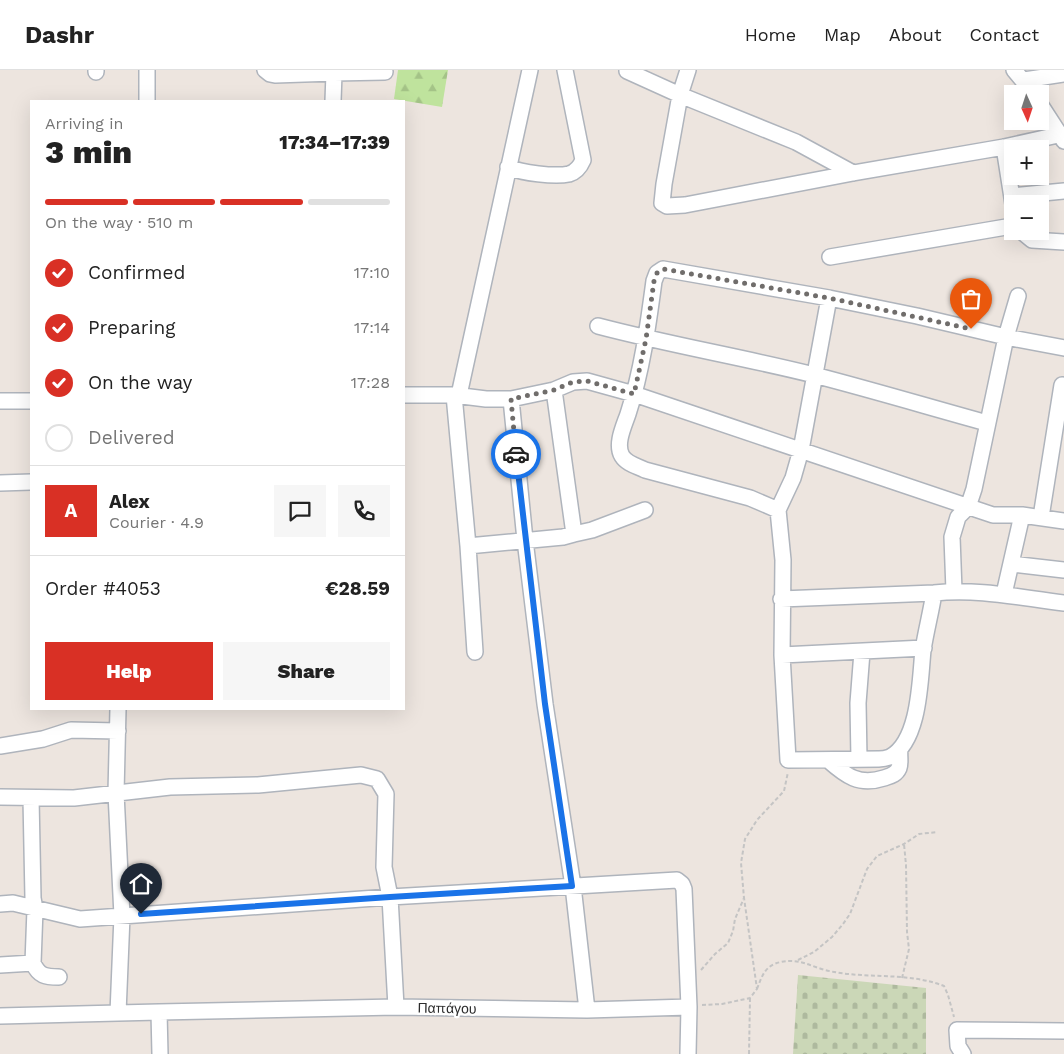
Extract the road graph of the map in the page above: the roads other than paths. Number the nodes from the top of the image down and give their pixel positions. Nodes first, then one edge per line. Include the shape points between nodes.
1 (147, 70) edge
2 (265, 70) edge
3 (530, 70) edge
4 (565, 70) edge
5 (688, 70) edge
6 (627, 71) edge
7 (334, 72) junction
8 (385, 72) dead end
9 (1064, 74) edge
10 (1019, 75) edge
11 (1027, 85) edge
12 (680, 95) junction
13 (147, 100) edge
14 (333, 100) edge
15 (1049, 119) edge
16 (1061, 138) edge
17 (1047, 140) edge
18 (1004, 146) edge
19 (508, 167) junction
20 (853, 173) junction
21 (1064, 191) edge
22 (1041, 195) edge
23 (1004, 227) edge
24 (1032, 240) edge
25 (1064, 242) edge
26 (830, 256) dead end
27 (1018, 296) dead end
28 (829, 298) junction
29 (598, 326) dead end
30 (1006, 337) junction
31 (646, 339) junction
32 (1064, 348) edge
33 (814, 375) junction
34 (1062, 385) dead end
35 (554, 390) junction
36 (634, 394) junction
37 (405, 395) edge
38 (457, 395) junction
39 (511, 399) junction
40 (0, 400) edge
41 (30, 401) edge
42 (987, 423) junction
43 (801, 450) junction
44 (0, 482) edge
45 (30, 482) edge
46 (968, 507) junction
47 (645, 510) dead end
48 (778, 510) junction
49 (1022, 515) junction
50 (1041, 517) junction
51 (1064, 521) edge
52 (574, 534) junction
53 (525, 540) junction
54 (468, 546) junction
55 (1012, 564) junction
56 (1064, 570) edge
57 (954, 590) junction
58 (934, 593) junction
59 (1004, 594) junction
60 (781, 599) junction
61 (1064, 603) edge
62 (924, 648) junction
63 (475, 652) dead end
64 (862, 652) junction
65 (782, 655) junction
66 (118, 710) edge
67 (118, 731) junction
68 (0, 746) edge
69 (900, 749) junction
70 (828, 760) junction
71 (859, 760) junction
72 (116, 792) junction
73 (0, 797) edge
74 (31, 798) junction
75 (572, 886) junction
76 (390, 897) junction
77 (0, 904) edge
78 (35, 909) junction
79 (122, 916) junction
80 (33, 963) junction
81 (0, 965) edge
82 (59, 977) dead end
83 (695, 1006) junction
84 (396, 1007) junction
85 (587, 1010) junction
86 (159, 1012) junction
87 (118, 1014) junction
88 (0, 1016) edge
89 (1064, 1031) edge
90 (160, 1054) edge
91 (688, 1054) edge
92 (964, 1054) edge

1 - 13 street
2 - 7 street via 275,75
3 - 19 street
4 - 19 street via 583,160 579,168 569,174 542,174
5 - 12 street
6 - 12 street
7 - 8 street
7 - 14 street
9 - 10 street
10 - 11 street
12 - 20 street via 796,142
12 - 20 street via 662,198 662,203 667,206
15 - 16 street
16 - 17 street
18 - 20 street
19 - 38 street
21 - 22 street
23 - 26 street
24 - 25 street
27 - 30 street
28 - 30 street
28 - 31 street via 663,269 654,281
28 - 33 street
29 - 31 street
30 - 32 street
30 - 42 street
31 - 33 street
31 - 36 street
33 - 42 street
33 - 43 street
34 - 50 street
35 - 36 street via 573,382 587,381
35 - 39 street
35 - 52 street
36 - 43 street
36 - 48 street via 620,446 628,463 750,498
37 - 38 street
38 - 39 street
38 - 54 street
39 - 53 street
40 - 41 street
42 - 46 street
43 - 46 street
43 - 48 street
44 - 45 street
46 - 49 street via 992,515
46 - 57 street via 958,517 952,537
47 - 52 street
48 - 60 street
49 - 50 street
49 - 55 street
50 - 51 street
52 - 53 street
53 - 54 street
53 - 75 street
54 - 63 street
55 - 56 street
55 - 59 street
57 - 58 street
57 - 59 street
58 - 60 street
58 - 62 street
59 - 61 street
60 - 65 street
62 - 64 street
62 - 69 street via 917,705
64 - 65 street
64 - 71 street via 858,703
65 - 70 street via 788,760
66 - 67 street
67 - 68 street via 71,730 43,739
67 - 72 street
69 - 70 street via 898,770 893,776 873,782 859,781
69 - 71 street via 889,757
70 - 71 street
72 - 74 street via 74,798
72 - 76 street via 258,785 361,775 377,779 386,794 384,866
72 - 79 street
73 - 74 street
74 - 78 street
75 - 76 street
75 - 83 street via 677,880 682,884
75 - 85 street
76 - 79 street
76 - 84 street
77 - 78 street via 13,903
78 - 79 street via 80,919
78 - 80 street
79 - 87 street
80 - 81 street
80 - 82 street via 36,971 45,977
83 - 85 street, Παπάγου
83 - 91 street
84 - 85 street, Παπάγου
84 - 86 street, Παπάγου
86 - 87 street, Παπάγου
86 - 90 street
87 - 88 street, Παπάγου
89 - 92 street via 957,1030 958,1046

